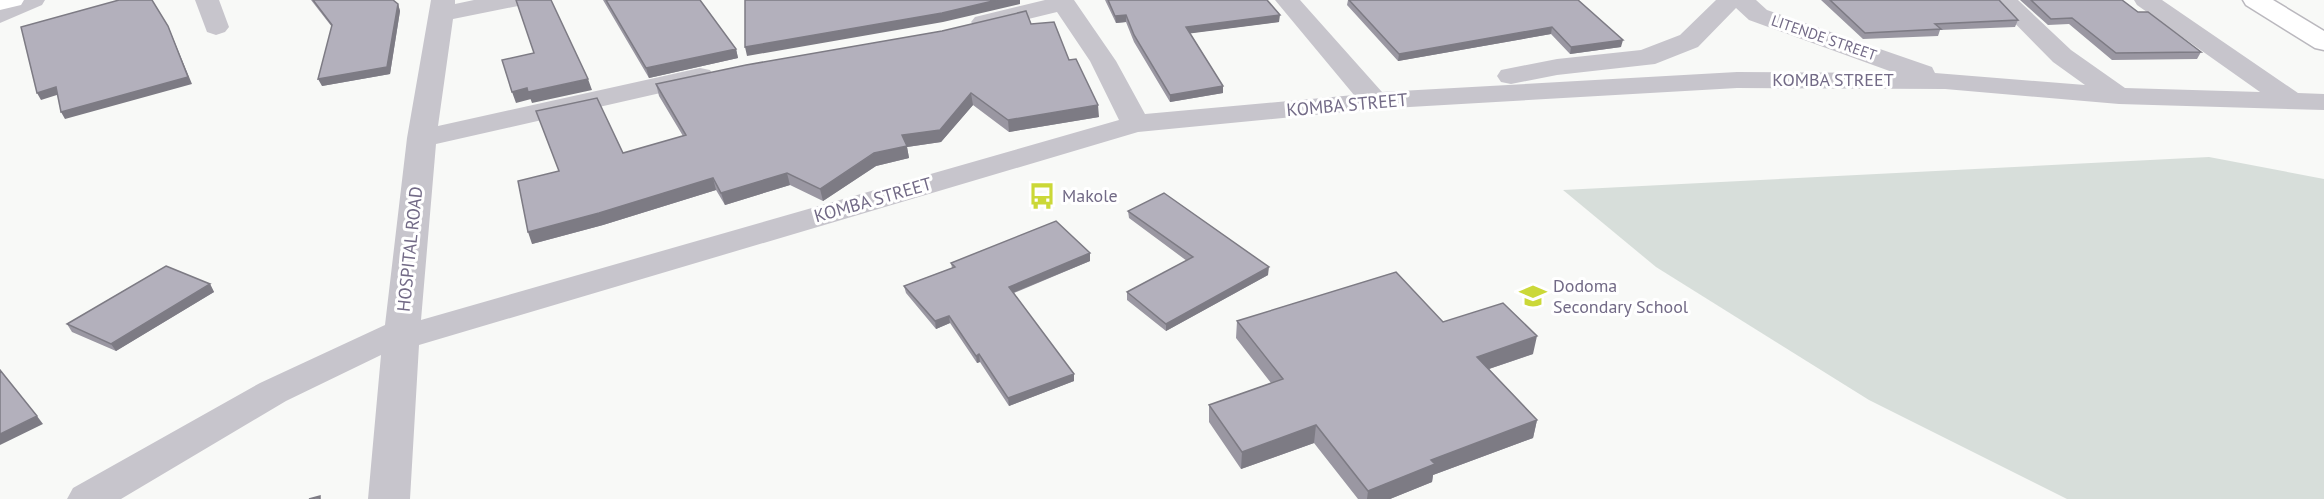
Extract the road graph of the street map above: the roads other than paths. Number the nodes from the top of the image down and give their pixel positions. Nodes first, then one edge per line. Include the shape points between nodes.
1 (12, 0) edge
2 (33, 0) edge
3 (207, 0) edge
4 (514, 0) edge
5 (1287, 0) edge
6 (2004, 0) edge
7 (2146, 0) edge
8 (2255, 0) edge
9 (1063, 2) edge
10 (0, 3) edge
11 (1734, 4) edge
12 (441, 7) edge
13 (0, 15) edge
14 (216, 27) dead end
15 (965, 27) edge
16 (2324, 42) edge
17 (724, 71) edge
18 (1945, 81) junction
19 (2119, 96) junction
20 (1449, 97) junction
21 (1375, 101) junction
22 (2293, 102) junction
23 (2324, 102) edge
24 (1136, 124) junction
25 (422, 138) junction
26 (401, 334) junction
27 (88, 499) edge
28 (389, 499) edge

1 - 10 main road
2 - 13 street
3 - 14 street
4 - 12 street
5 - 21 street
6 - 19 street via 2062,56
7 - 22 street
8 - 16 main road
9 - 15 street
9 - 24 street via 1103,61
11 - 18 street, LITENDE STREET
11 - 20 street via 1689,41 1646,58 1557,67 1506,77
12 - 25 street, HOSPITAL ROAD
17 - 25 street
18 - 19 street, KOMBA STREET
18 - 20 street, KOMBA STREET via 1737,80
19 - 22 street, KOMBA STREET
20 - 21 street, KOMBA STREET
21 - 24 street, KOMBA STREET
22 - 23 street, KOMBA STREET
24 - 26 street, KOMBA STREET
25 - 26 street, HOSPITAL ROAD
26 - 27 street, KOMBA STREET via 273,392
26 - 28 street, HOSPITAL ROAD

